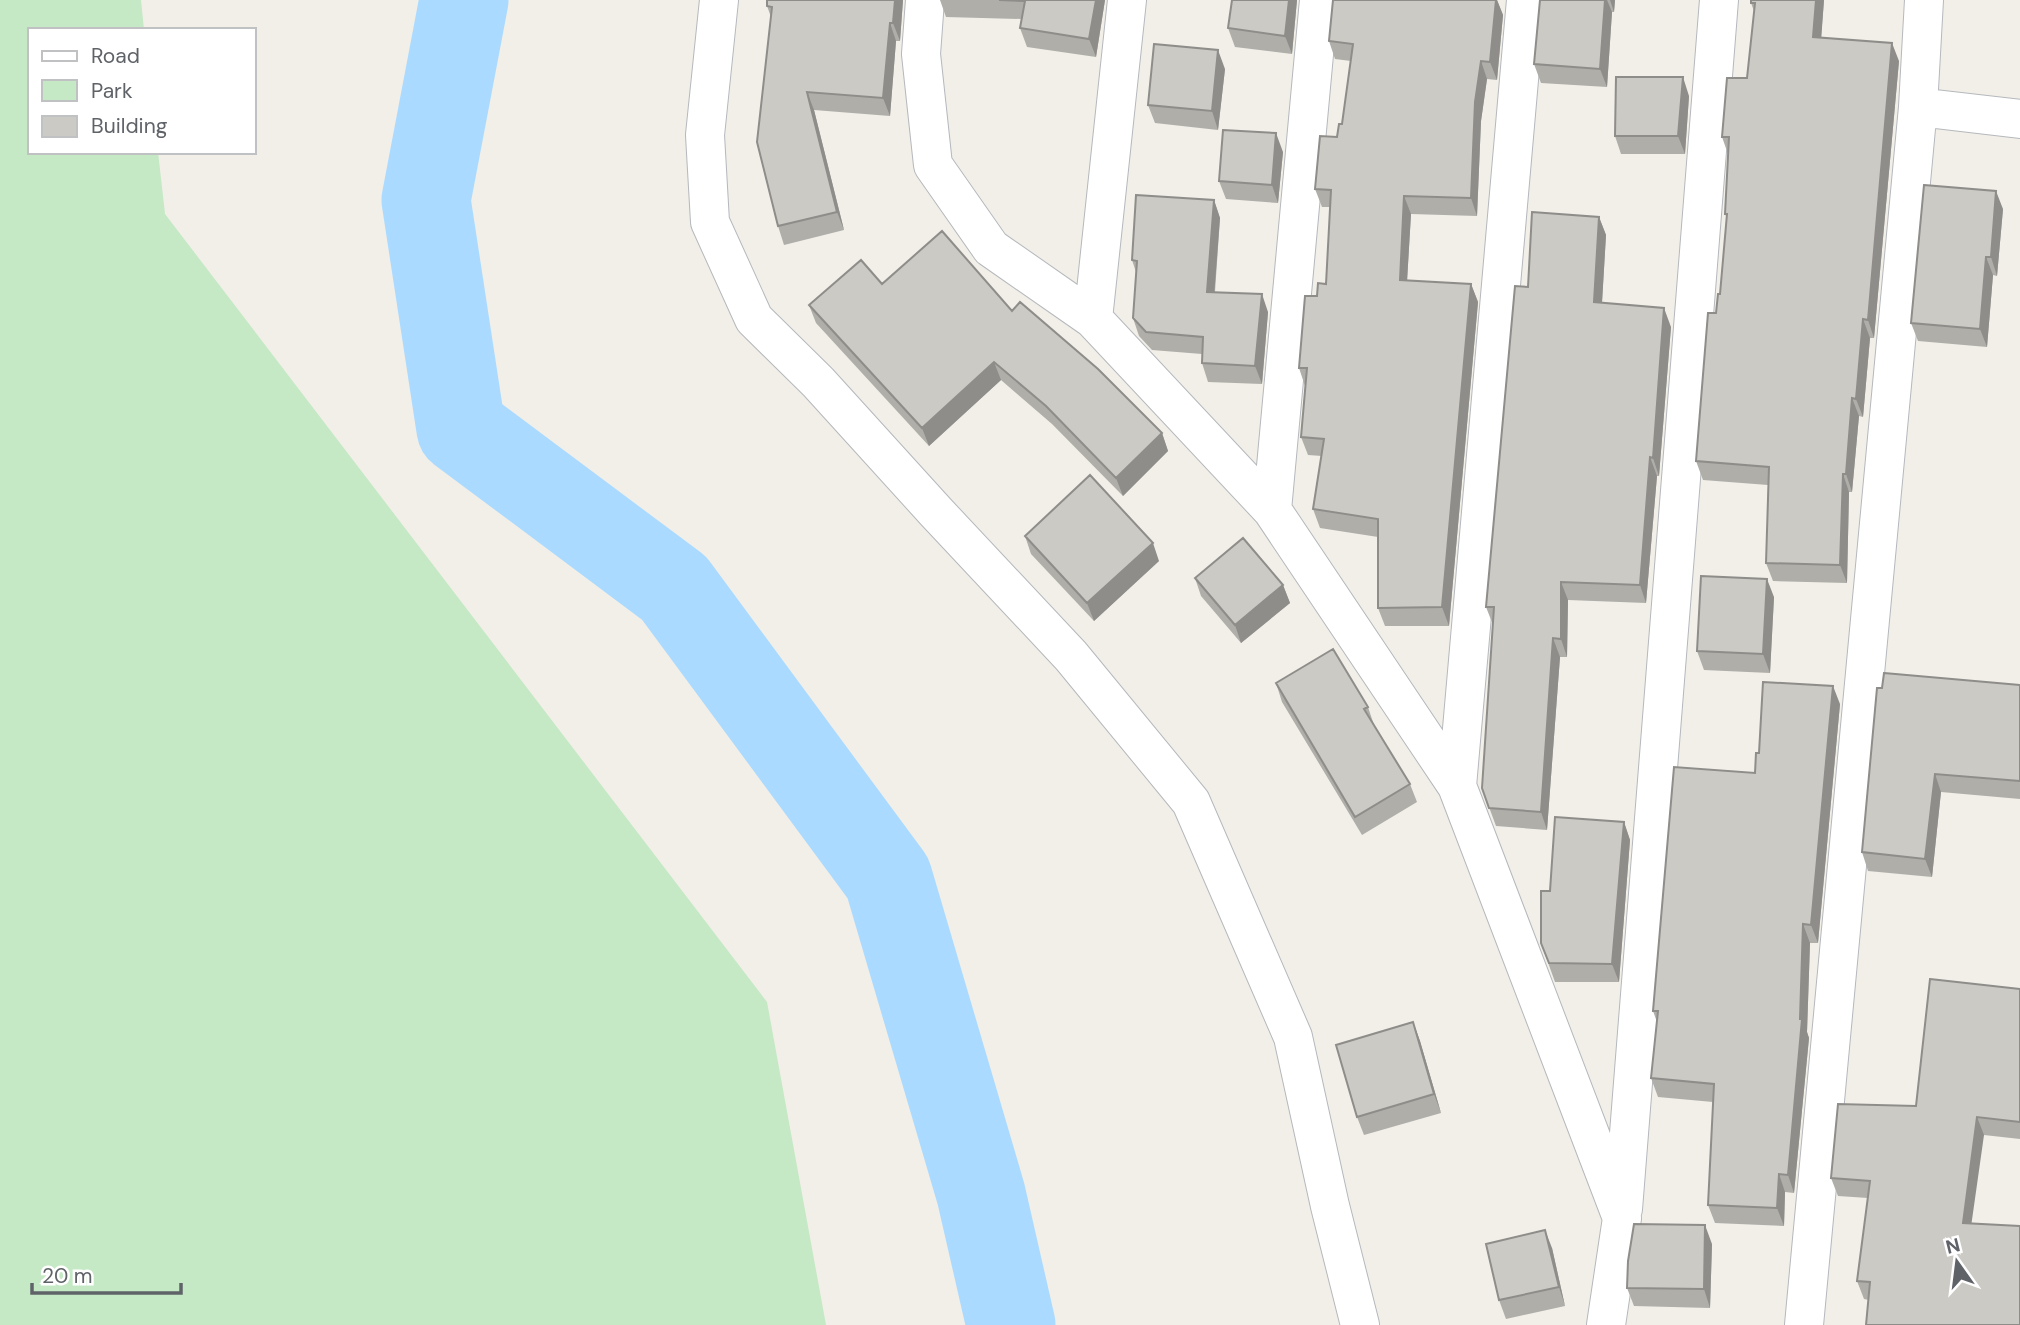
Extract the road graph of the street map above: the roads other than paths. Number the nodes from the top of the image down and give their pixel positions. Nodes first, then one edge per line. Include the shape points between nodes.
1 (719, 0) edge
2 (925, 0) edge
3 (1127, 0) edge
4 (1320, 0) edge
5 (1526, 0) edge
6 (1718, 0) edge
7 (1924, 0) edge
8 (1918, 107) junction
9 (2020, 119) edge
10 (1093, 319) junction
11 (1272, 510) junction
12 (1457, 786) junction
13 (1622, 1218) junction
14 (1360, 1325) edge
15 (1606, 1325) edge
16 (1804, 1325) edge

1 - 14 street via 705,135 710,222 754,319 1071,656 1191,802 1293,1037
2 - 10 street via 921,54 933,165 991,248
3 - 10 street
4 - 11 street
5 - 12 street
6 - 13 street
7 - 8 street
8 - 9 street
8 - 16 street
10 - 11 street
11 - 12 street
12 - 13 street
13 - 15 street

